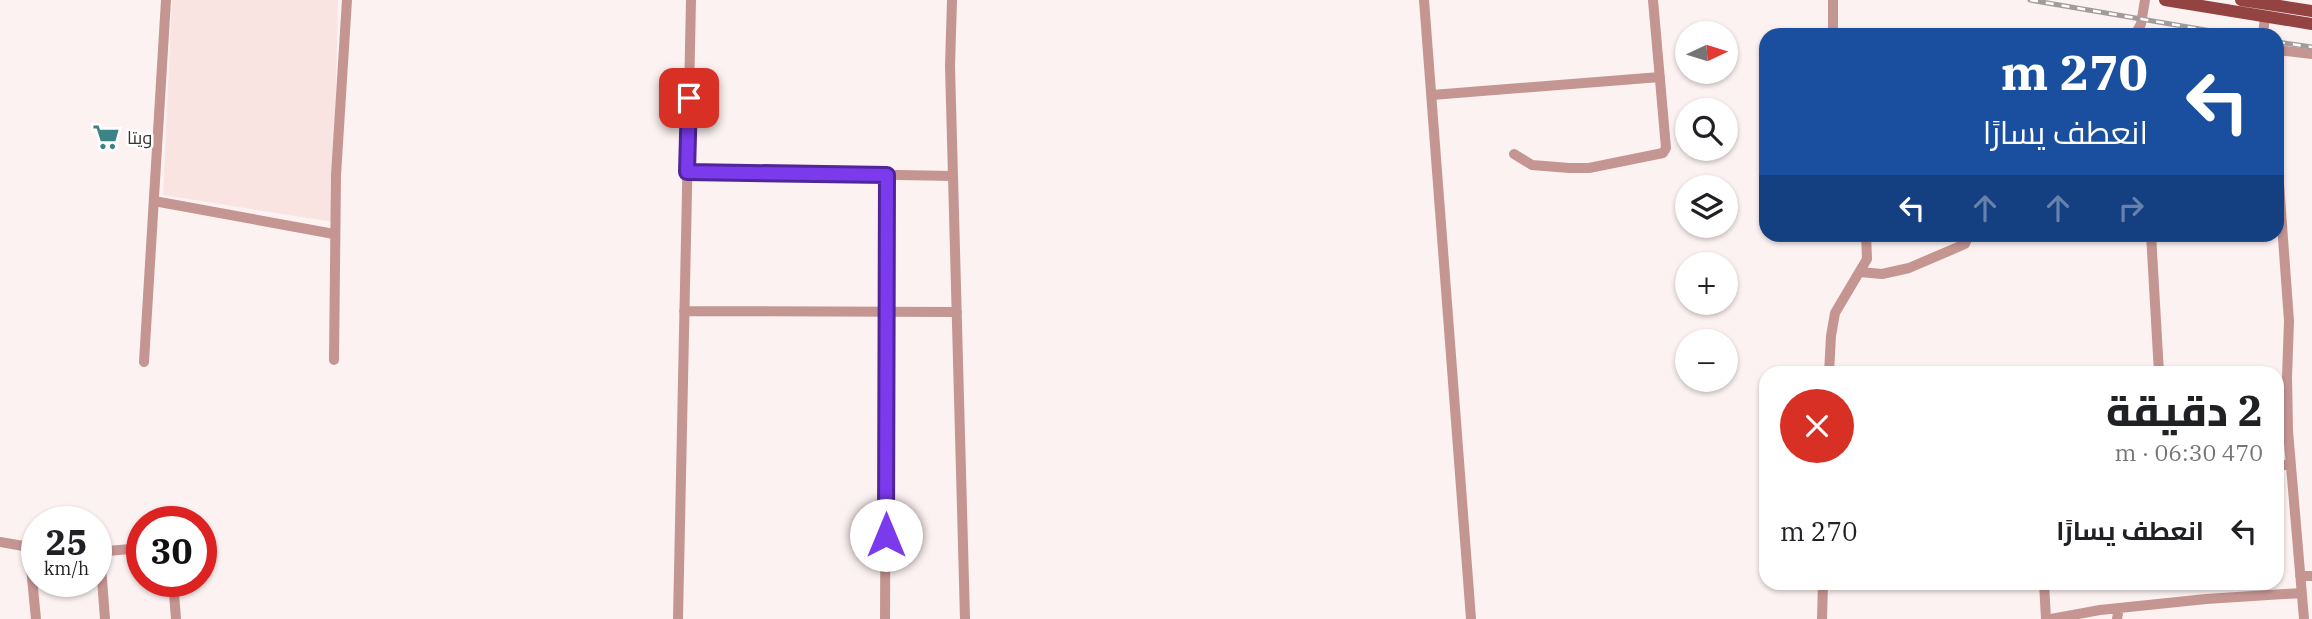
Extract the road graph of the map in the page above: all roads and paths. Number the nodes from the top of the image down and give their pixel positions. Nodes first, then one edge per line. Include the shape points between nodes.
1 (166, 0) edge
2 (347, 0) edge
3 (691, 0) edge
4 (952, 0) edge
5 (1424, 0) edge
6 (1653, 0) edge
7 (1833, 0) edge
8 (2145, 0) edge
9 (2165, 0) edge
10 (2241, 0) edge
11 (2312, 11) edge
12 (2265, 16) junction
13 (2312, 24) edge
14 (1833, 28) edge
15 (2139, 28) edge
16 (2264, 28) edge
17 (2284, 51) edge
18 (2312, 54) edge
19 (1660, 76) junction
20 (1432, 95) junction
21 (1514, 154) dead end
22 (687, 172) junction
23 (887, 175) junction
24 (953, 176) junction
25 (154, 201) junction
26 (334, 234) junction
27 (1866, 242) edge
28 (1966, 242) edge
29 (2152, 242) edge
30 (2281, 242) edge
31 (1860, 272) junction
32 (684, 311) junction
33 (886, 312) junction
34 (957, 312) junction
35 (334, 360) dead end
36 (144, 362) dead end
37 (1830, 366) edge
38 (2159, 366) edge
39 (2291, 465) junction
40 (2284, 466) edge
41 (0, 542) edge
42 (21, 545) edge
43 (2300, 576) junction
44 (2312, 576) edge
45 (1823, 590) edge
46 (2044, 590) edge
47 (2301, 593) junction
48 (35, 597) edge
49 (103, 597) edge
50 (174, 597) edge
51 (2118, 614) edge
52 (36, 619) edge
53 (105, 619) edge
54 (176, 619) edge
55 (678, 619) edge
56 (885, 619) edge
57 (965, 619) edge
58 (1471, 619) edge
59 (1822, 619) edge
60 (2049, 619) edge
61 (2304, 619) edge

1 - 25 street
2 - 26 street
3 - 22 street
4 - 24 street
5 - 20 street
6 - 19 street
7 - 14 street
8 - 15 street
9 - 12 main road
10 - 11 main road
12 - 13 main road
12 - 16 street
17 - 18 street
19 - 20 street
19 - 21 street via 1666,148 1659,155 1589,168 1552,168 1532,165
20 - 58 street
22 - 23 street
22 - 32 street
23 - 24 street
23 - 33 street
24 - 34 street
25 - 26 street
25 - 36 street
26 - 35 street
27 - 31 street via 1867,259
28 - 31 street via 1909,268 1882,274
29 - 38 street
30 - 39 street via 2289,321
31 - 37 street via 1835,313
32 - 33 street
32 - 55 street
33 - 34 street
33 - 56 street
34 - 57 street
39 - 40 street
39 - 43 street
41 - 42 street
43 - 44 street
43 - 47 street
45 - 59 street
46 - 60 street
47 - 51 street via 2207,599
47 - 61 street
48 - 52 street
49 - 53 street
50 - 54 street
51 - 60 street

